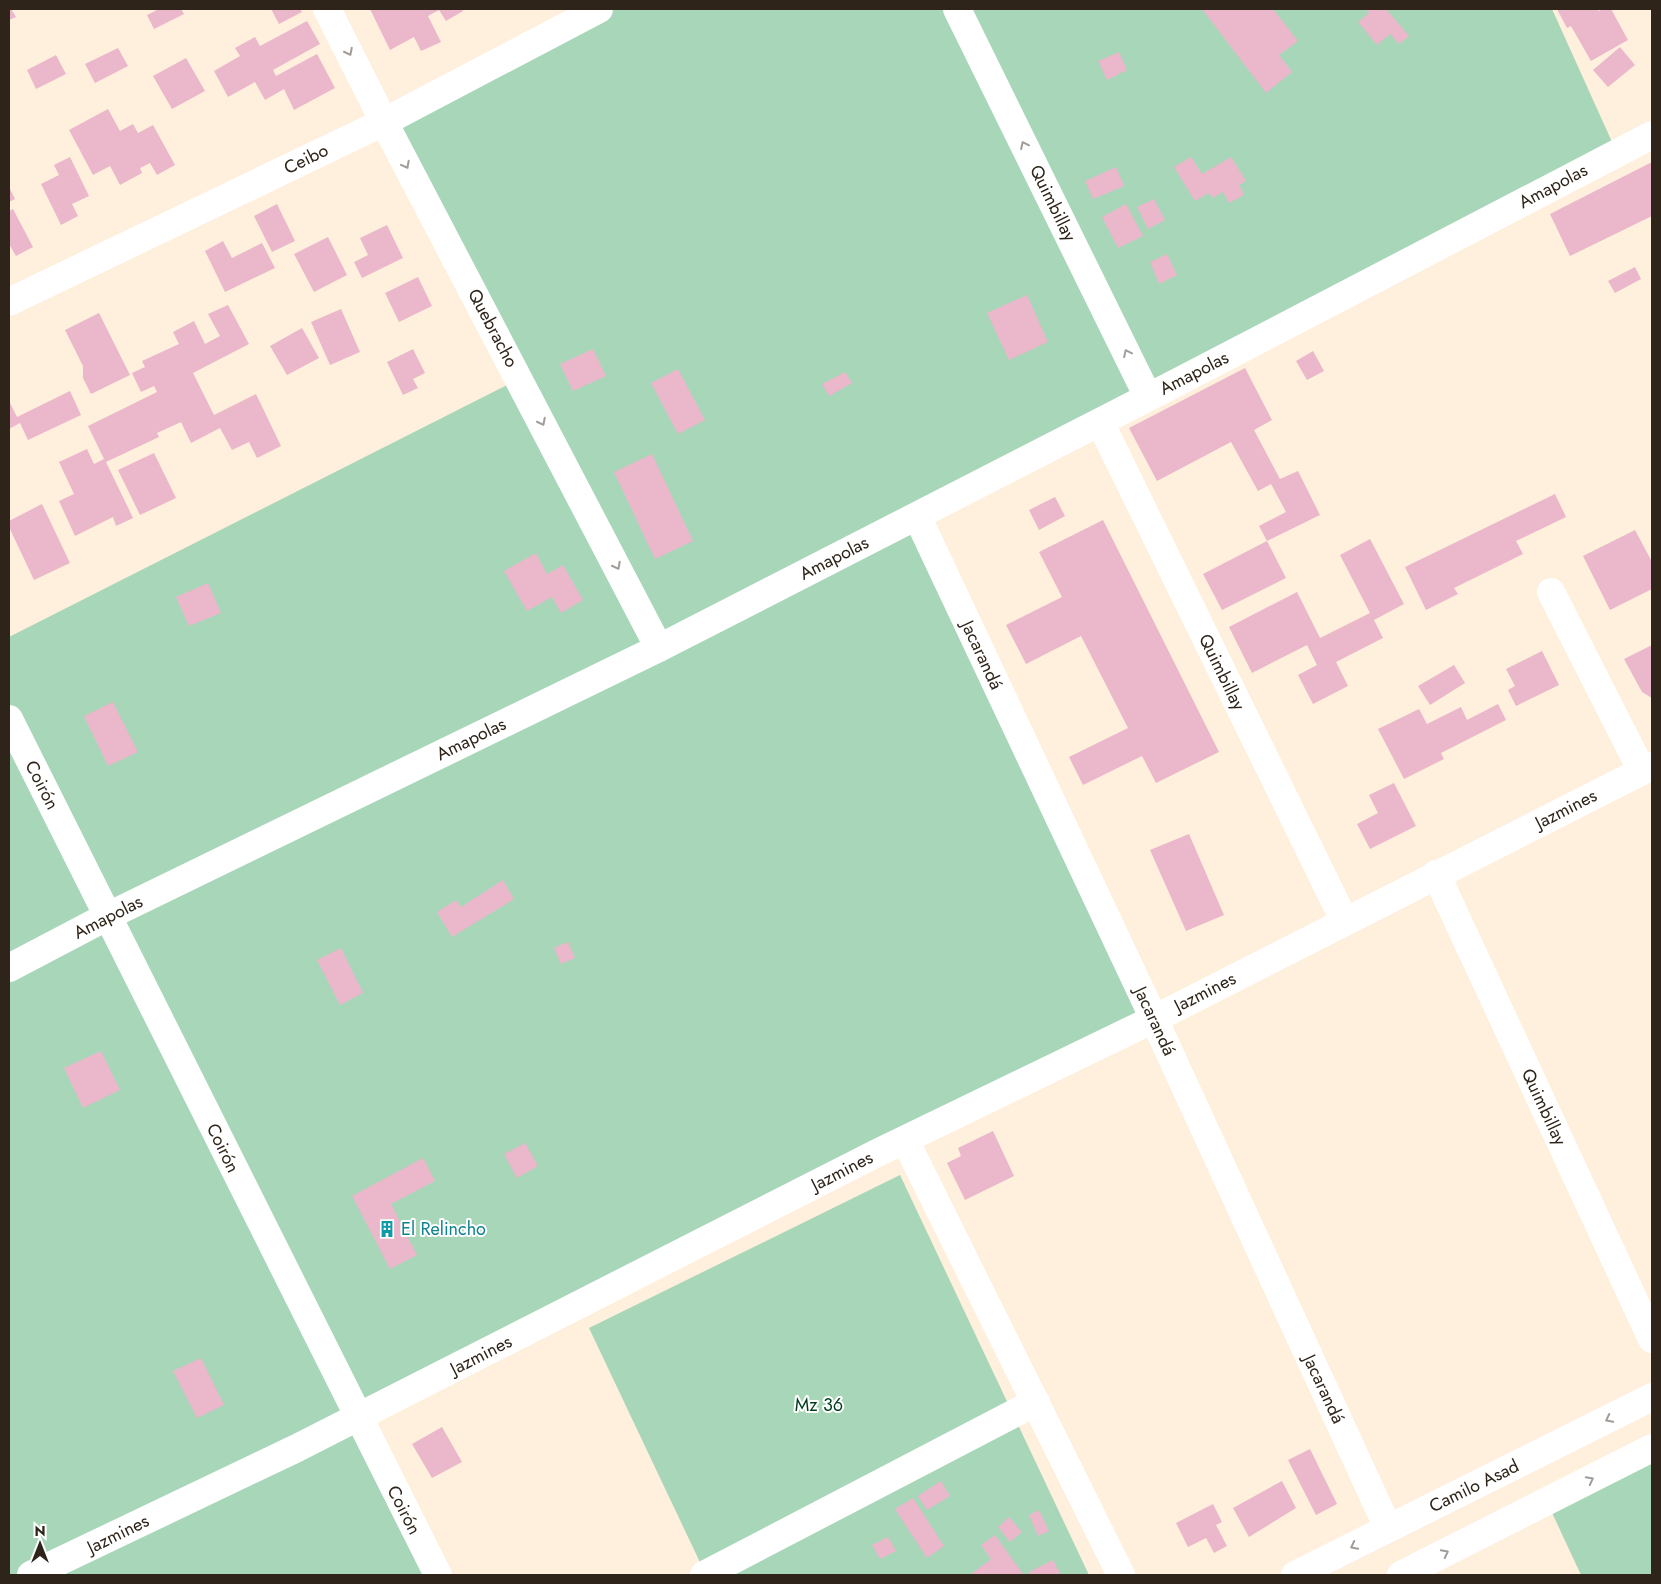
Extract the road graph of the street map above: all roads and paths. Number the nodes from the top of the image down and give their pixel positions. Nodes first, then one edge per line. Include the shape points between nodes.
1 (327, 9) edge
2 (599, 9) edge
3 (957, 9) edge
4 (384, 122) junction
5 (1652, 135) edge
6 (9, 302) edge
7 (1148, 397) junction
8 (1100, 422) junction
9 (917, 516) junction
10 (1552, 592) dead end
11 (659, 648) junction
12 (9, 720) edge
13 (1647, 768) edge
14 (1436, 874) junction
15 (108, 916) junction
16 (1345, 922) junction
17 (9, 968) edge
18 (1154, 1018) junction
19 (905, 1140) junction
20 (1652, 1339) edge
21 (1652, 1397) edge
22 (1036, 1402) junction
23 (357, 1417) junction
24 (1652, 1448) edge
25 (1388, 1528) junction
26 (31, 1575) edge
27 (438, 1575) edge
28 (704, 1575) edge
29 (1121, 1575) edge
30 (1295, 1575) edge
31 (1401, 1575) edge

1 -> 4 street, Quebracho
2 - 4 street, Ceibo
7 -> 3 street, Quimbillay
4 - 6 street, Ceibo
4 -> 11 street, Quebracho
5 - 7 street, Amapolas
7 - 8 street, Amapolas
8 - 9 street, Amapolas
8 - 16 street, Quimbillay
9 - 11 street, Amapolas
9 - 18 street, Jacarandá
10 - 13 street
11 - 15 street, Amapolas
12 - 15 street, Coirón
13 - 14 street, Jazmines
14 - 16 street, Jazmines
14 - 20 street, Quimbillay
15 - 17 street, Amapolas
15 - 23 street, Coirón
16 - 18 street, Jazmines
18 - 19 street, Jazmines
18 - 25 street, Jacarandá
19 - 22 street
19 - 23 street, Jazmines
21 -> 25 street, Camilo Asad
22 - 28 street
22 - 29 street
23 - 26 street, Jazmines
23 - 27 street, Coirón
31 -> 24 street
25 -> 30 street, Camilo Asad

